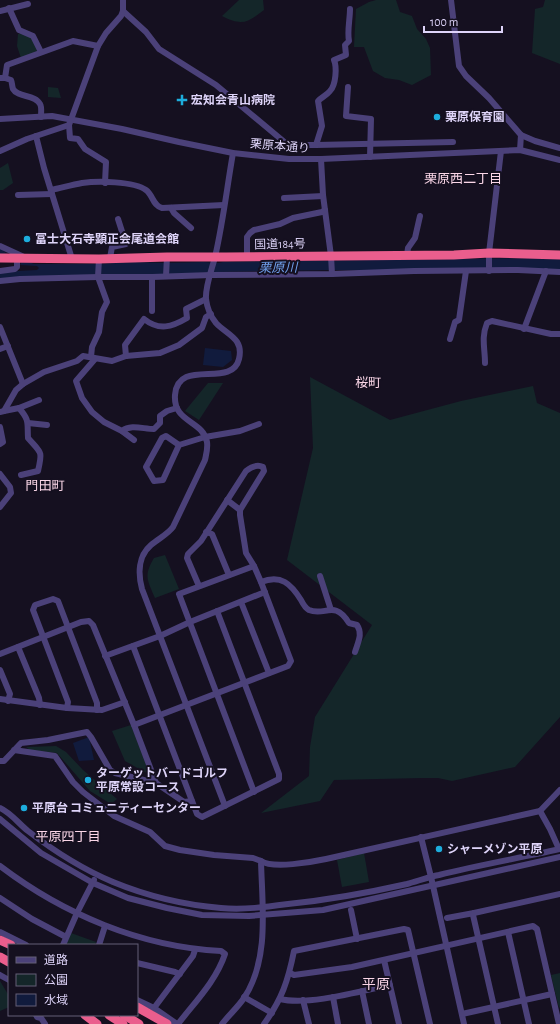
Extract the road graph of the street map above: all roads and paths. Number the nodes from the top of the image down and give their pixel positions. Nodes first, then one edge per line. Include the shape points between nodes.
1 (451, 0) edge
2 (124, 1) edge
3 (28, 4) dead end
4 (9, 8) junction
5 (350, 9) dead end
6 (0, 10) edge
7 (123, 11) junction
8 (98, 46) junction
9 (41, 52) junction
10 (3, 78) edge
11 (348, 86) dead end
12 (41, 117) junction
13 (0, 119) edge
14 (70, 122) junction
15 (521, 135) junction
16 (36, 136) junction
17 (453, 142) dead end
18 (370, 143) junction
19 (291, 146) junction
20 (316, 146) junction
21 (560, 148) edge
22 (520, 150) junction
23 (501, 151) junction
24 (0, 152) edge
25 (233, 153) junction
26 (370, 157) junction
27 (289, 159) junction
28 (321, 159) junction
29 (560, 160) edge
30 (105, 183) junction
31 (52, 192) junction
32 (18, 195) dead end
33 (323, 196) junction
34 (284, 198) dead end
35 (224, 205) junction
36 (171, 208) junction
37 (325, 210) junction
38 (420, 216) dead end
39 (118, 219) dead end
40 (191, 228) dead end
41 (0, 246) edge
42 (407, 255) junction
43 (560, 255) edge
44 (489, 256) junction
45 (247, 257) junction
46 (0, 258) edge
47 (110, 258) junction
48 (331, 258) junction
49 (72, 259) junction
50 (167, 259) junction
51 (21, 260) junction
52 (214, 260) junction
53 (99, 261) junction
54 (489, 270) junction
55 (0, 271) edge
56 (466, 271) junction
57 (546, 271) junction
58 (332, 272) junction
59 (560, 272) edge
60 (211, 273) junction
61 (98, 275) junction
62 (166, 275) junction
63 (152, 277) junction
64 (0, 281) edge
65 (206, 299) junction
66 (152, 311) dead end
67 (211, 314) junction
68 (0, 326) edge
69 (524, 328) junction
70 (560, 334) edge
71 (450, 339) dead end
72 (8, 346) junction
73 (0, 349) edge
74 (126, 356) junction
75 (93, 358) junction
76 (485, 363) dead end
77 (23, 384) junction
78 (39, 400) dead end
79 (19, 408) junction
80 (178, 408) junction
81 (2, 412) edge
82 (28, 424) junction
83 (260, 424) dead end
84 (47, 425) dead end
85 (0, 427) edge
86 (122, 431) junction
87 (205, 437) junction
88 (134, 440) dead end
89 (0, 444) edge
90 (180, 445) junction
91 (0, 474) edge
92 (21, 474) dead end
93 (227, 500) junction
94 (0, 507) edge
95 (240, 510) junction
96 (206, 532) junction
97 (254, 566) junction
98 (229, 575) junction
99 (320, 576) dead end
100 (261, 582) junction
101 (198, 586) junction
102 (265, 592) junction
103 (242, 602) junction
104 (331, 610) junction
105 (218, 611) junction
106 (190, 622) junction
107 (68, 627) junction
108 (44, 636) junction
109 (160, 636) junction
110 (18, 646) junction
111 (133, 646) junction
112 (355, 652) dead end
113 (0, 654) edge
114 (105, 656) junction
115 (0, 670) edge
116 (269, 673) junction
117 (244, 683) junction
118 (217, 693) junction
119 (0, 700) edge
120 (8, 701) junction
121 (125, 702) junction
122 (40, 705) junction
123 (187, 705) junction
124 (67, 708) junction
125 (97, 710) junction
126 (158, 716) junction
127 (134, 725) junction
128 (14, 750) junction
129 (0, 762) edge
130 (156, 782) junction
131 (560, 790) edge
132 (254, 792) junction
133 (192, 800) junction
134 (225, 806) junction
135 (0, 808) edge
136 (7, 811) junction
137 (540, 811) junction
138 (0, 819) edge
139 (421, 837) junction
140 (559, 849) edge
141 (560, 857) edge
142 (261, 862) junction
143 (0, 866) edge
144 (96, 874) junction
145 (431, 877) junction
146 (93, 883) junction
147 (433, 886) junction
148 (560, 894) edge
149 (0, 898) edge
150 (263, 907) junction
151 (351, 910) dead end
152 (77, 913) junction
153 (474, 913) junction
154 (263, 916) junction
155 (447, 918) dead end
156 (105, 926) junction
157 (0, 932) edge
158 (508, 932) junction
159 (66, 937) junction
160 (357, 939) junction
161 (478, 939) junction
162 (24, 944) edge
163 (63, 944) edge
164 (99, 944) edge
165 (446, 946) junction
166 (195, 950) junction
167 (413, 954) junction
168 (0, 955) edge
169 (384, 960) junction
170 (8, 961) edge
171 (138, 964) edge
172 (290, 973) junction
173 (180, 974) junction
174 (390, 985) junction
175 (362, 991) junction
176 (552, 994) junction
177 (244, 997) junction
178 (333, 997) junction
179 (280, 999) junction
180 (138, 1000) edge
181 (304, 1000) junction
182 (524, 1001) junction
183 (495, 1007) junction
184 (138, 1008) edge
185 (154, 1008) junction
186 (272, 1013) junction
187 (462, 1014) junction
188 (36, 1016) edge
189 (86, 1016) edge
190 (112, 1016) edge
191 (126, 1016) edge
192 (45, 1024) edge
193 (97, 1024) edge
194 (124, 1024) edge
195 (139, 1024) edge
196 (168, 1024) edge
197 (177, 1024) edge
198 (222, 1024) edge
199 (264, 1024) edge
200 (309, 1024) edge
201 (338, 1024) edge
202 (369, 1024) edge
203 (399, 1024) edge
204 (430, 1024) edge
205 (464, 1024) edge
206 (498, 1024) edge
207 (529, 1024) edge
208 (560, 1024) edge

1 - 15 street via 459,66
2 - 7 street
3 - 4 street
4 - 6 street
4 - 9 street via 19,30 33,36
5 - 20 street via 347,34 349,41 344,44 346,55 334,60 333,87 318,102 322,126
7 - 8 street
7 - 19 street via 146,32 159,50 216,85
8 - 9 street via 76,41
8 - 14 street
9 - 10 street via 6,65
10 - 12 street via 11,80 14,91 38,102 41,106
11 - 18 street via 346,116 371,119
12 - 13 street, 栗原本通り
12 - 14 street, 栗原本通り via 52,116
14 - 16 street
14 - 25 street, 栗原本通り
14 - 30 street via 70,138 78,139 85,149 106,162
15 - 21 street
15 - 22 street
16 - 24 street
16 - 31 street
17 - 18 street
18 - 20 street
18 - 26 street
19 - 20 street
19 - 27 street
22 - 23 street, 栗原本通り
22 - 29 street, 栗原本通り
23 - 26 street, 栗原本通り
23 - 44 street
25 - 27 street, 栗原本通り
25 - 35 street
26 - 28 street, 栗原本通り
27 - 28 street, 栗原本通り
28 - 33 street
30 - 31 street via 82,183
30 - 36 street via 137,185 148,191 159,208
31 - 32 street
31 - 49 street
33 - 34 street
33 - 37 street
35 - 36 street
35 - 52 street
36 - 40 street
37 - 45 street via 254,230 247,237
37 - 48 street
38 - 42 street via 415,238 408,248
39 - 47 street via 126,244 112,247
41 - 51 street
42 - 44 highway, 国道184号
42 - 48 highway, 国道184号
43 - 44 highway, 国道184号
44 - 54 street
45 - 48 highway, 国道184号
45 - 52 highway, 国道184号
46 - 51 highway, 国道184号
47 - 50 highway, 国道184号
47 - 53 highway, 国道184号
48 - 58 street
49 - 51 highway, 国道184号
49 - 53 highway, 国道184号
50 - 52 highway, 国道184号
50 - 62 street
51 - 55 street via 15,269
52 - 60 street
53 - 61 street
54 - 56 street
54 - 57 street
56 - 58 street
56 - 71 street via 459,320 455,322
57 - 59 street
57 - 69 street
58 - 60 street
60 - 62 street
60 - 65 street
61 - 63 street
61 - 64 street
61 - 75 street via 107,302 92,347
62 - 63 street
63 - 66 street
65 - 67 street
65 - 74 street via 186,309 188,318 173,326 152,325 144,319 125,345
67 - 74 street via 206,317 202,328 179,345 160,353
67 - 80 street via 216,323 239,344 239,361 227,372 196,373 180,382 176,391
68 - 72 street
69 - 70 street
69 - 76 street via 492,321 487,323 483,332
72 - 73 street
72 - 77 street
74 - 75 street via 112,361
75 - 77 street via 83,356
75 - 86 street via 76,380 82,398 92,412 104,422
77 - 81 street
78 - 79 street
79 - 81 street
79 - 82 street via 26,416
80 - 86 street via 160,416 160,423 154,429 133,427
80 - 87 street via 181,415
82 - 84 street
82 - 92 street via 28,438 41,453 41,457 38,471
83 - 87 street via 240,431
85 - 89 street via 3,442
86 - 88 street
87 - 90 street
87 - 109 street via 208,450 173,527 168,534 146,550 142,559 140,579
90 - 90 street via 163,480 154,481 146,467 162,438 166,436
91 - 94 street via 10,487 11,493
93 - 95 street
93 - 95 street via 246,471 259,465 263,467 264,471
93 - 96 street
95 - 97 street via 246,553
96 - 98 street via 212,534
96 - 101 street via 187,558
97 - 98 street
97 - 100 street
98 - 101 street
99 - 104 street
100 - 102 street
100 - 104 street via 270,578 278,579 290,585 306,609
101 - 106 street via 179,594
102 - 103 street
102 - 116 street via 290,661 288,666
103 - 105 street
103 - 116 street
104 - 112 street via 338,611 360,630
105 - 106 street
105 - 117 street
106 - 109 street
106 - 118 street
107 - 108 street
107 - 108 street via 58,601 53,599 35,605 33,610
107 - 114 street via 82,622 93,625
107 - 125 street via 97,703
108 - 110 street
108 - 124 street via 68,702
109 - 111 street
109 - 123 street
110 - 113 street
110 - 122 street
111 - 114 street
111 - 126 street
114 - 121 street
115 - 120 street via 10,694
116 - 117 street
117 - 118 street
117 - 132 street via 279,774 279,779
118 - 123 street
118 - 132 street
119 - 120 street
120 - 122 street
121 - 125 street
121 - 127 street
122 - 124 street
123 - 126 street
123 - 134 street
124 - 125 street
126 - 127 street
126 - 133 street
127 - 130 street
128 - 129 street
128 - 130 street via 21,743 86,732 110,770
128 - 142 street via 55,756 73,782 98,805 128,823 150,832 165,846 214,855 252,858
130 - 133 street via 184,802
131 - 137 street
132 - 134 street
133 - 134 street via 197,814 202,817
135 - 136 street
136 - 138 street
136 - 144 street via 26,830 56,852
137 - 139 street
137 - 140 street
138 - 146 street via 41,853
139 - 142 street via 309,862 274,865
139 - 145 street
140 - 145 street
141 - 147 street
142 - 150 street
143 - 152 street via 20,881
144 - 146 street
144 - 150 street via 145,893 182,903 221,908
145 - 147 street
145 - 150 street via 355,895
146 - 152 street
146 - 154 street via 128,898 202,915
147 - 154 street via 323,910
147 - 165 street
148 - 153 street
149 - 159 street
150 - 154 street
151 - 160 street
152 - 156 street
152 - 159 street
153 - 155 street
153 - 161 street
154 - 177 street via 257,969
156 - 164 street
156 - 166 street via 144,939
157 - 162 street
158 - 161 street
158 - 176 street via 533,926 537,929
158 - 182 street
159 - 163 street
160 - 167 street via 408,930
160 - 172 street via 294,951
161 - 165 street
161 - 183 street
165 - 167 street
165 - 187 street
166 - 173 street
166 - 197 street via 221,951 224,954 220,968 207,988
167 - 169 street
167 - 204 street
168 - 170 highway
169 - 172 street via 294,975
169 - 174 street
171 - 173 street
172 - 179 street
173 - 185 street
174 - 175 street
174 - 203 street
175 - 178 street
175 - 202 street
176 - 182 street
176 - 208 street
177 - 186 street
177 - 198 street
178 - 181 street
178 - 201 street
179 - 181 street
179 - 186 street
180 - 185 street
181 - 200 street
182 - 183 street
182 - 207 street
183 - 187 street
183 - 206 street
184 - 196 highway
185 - 197 street
186 - 199 street
187 - 205 street
188 - 192 street
189 - 193 highway
190 - 194 highway
191 - 195 highway

